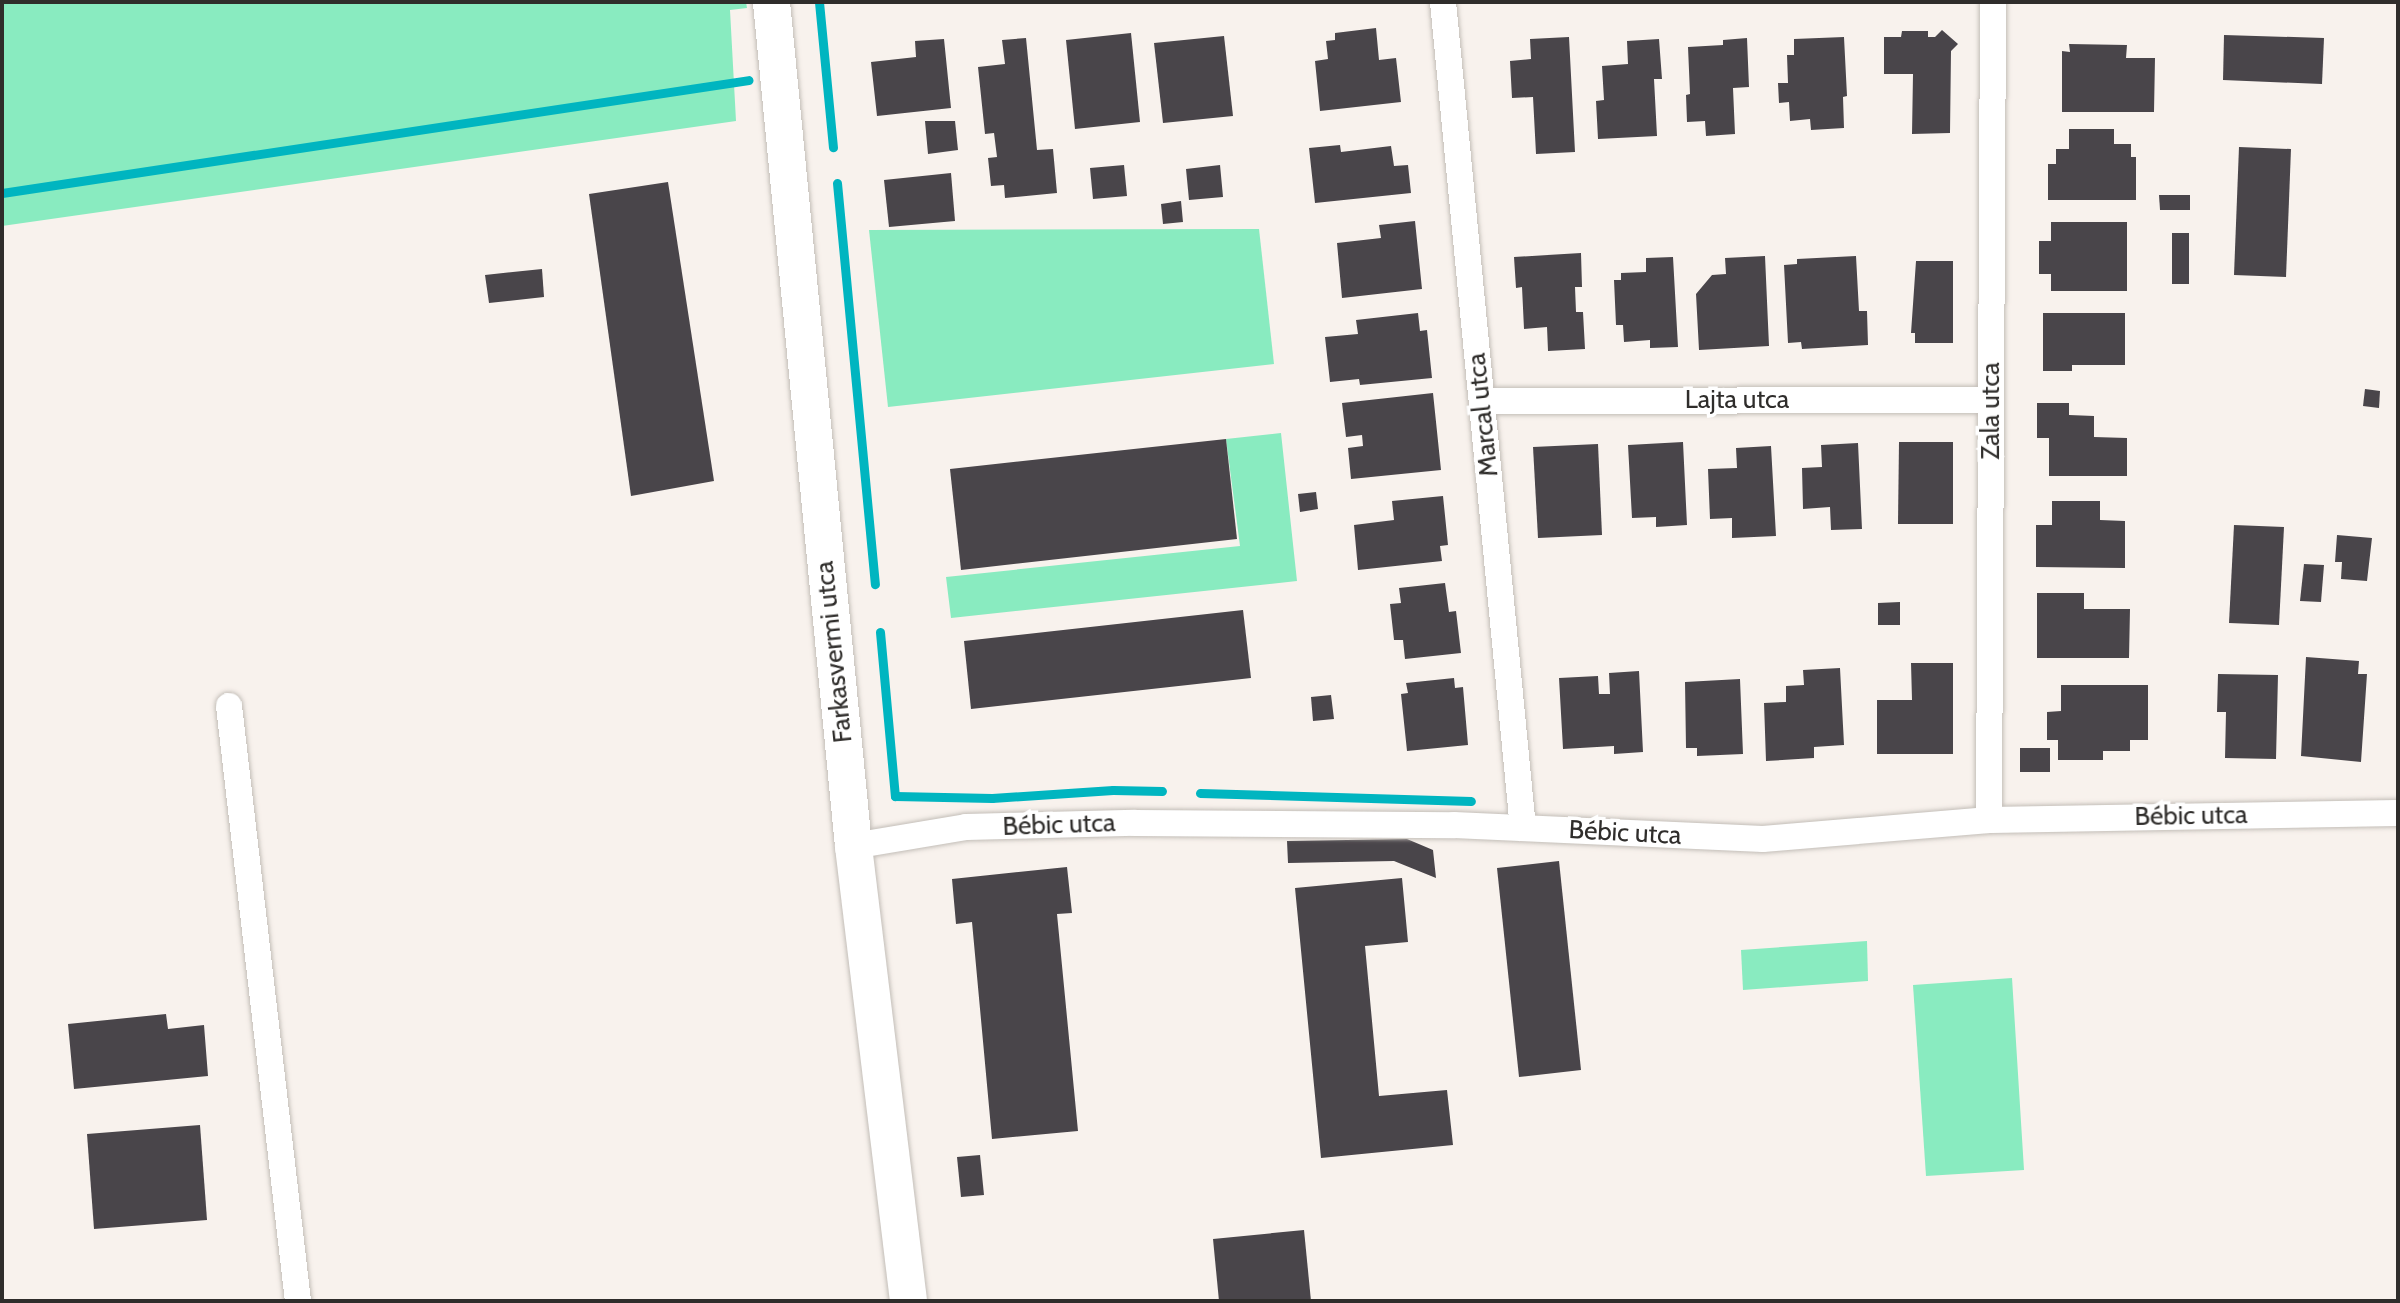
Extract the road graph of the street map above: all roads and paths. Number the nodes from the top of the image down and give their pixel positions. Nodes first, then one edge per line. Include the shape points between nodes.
1 (771, 2) edge
2 (1443, 2) edge
3 (1993, 2) edge
4 (1991, 400) junction
5 (1482, 401) junction
6 (229, 706) dead end
7 (2398, 813) edge
8 (1989, 820) junction
9 (1523, 828) junction
10 (853, 846) junction
11 (298, 1301) edge
12 (908, 1301) edge

1 - 10 street, Farkasvermi utca
2 - 5 street, Marcal utca
3 - 4 street, Zala utca
4 - 5 street, Lajta utca
4 - 8 street, Zala utca
5 - 9 street, Marcal utca
6 - 11 street
7 - 8 street, Bébic utca
8 - 9 street, Bébic utca via 1763,839
9 - 10 street, Bébic utca via 1312,821 1135,823 956,828
10 - 12 street, Farkasvermi utca

